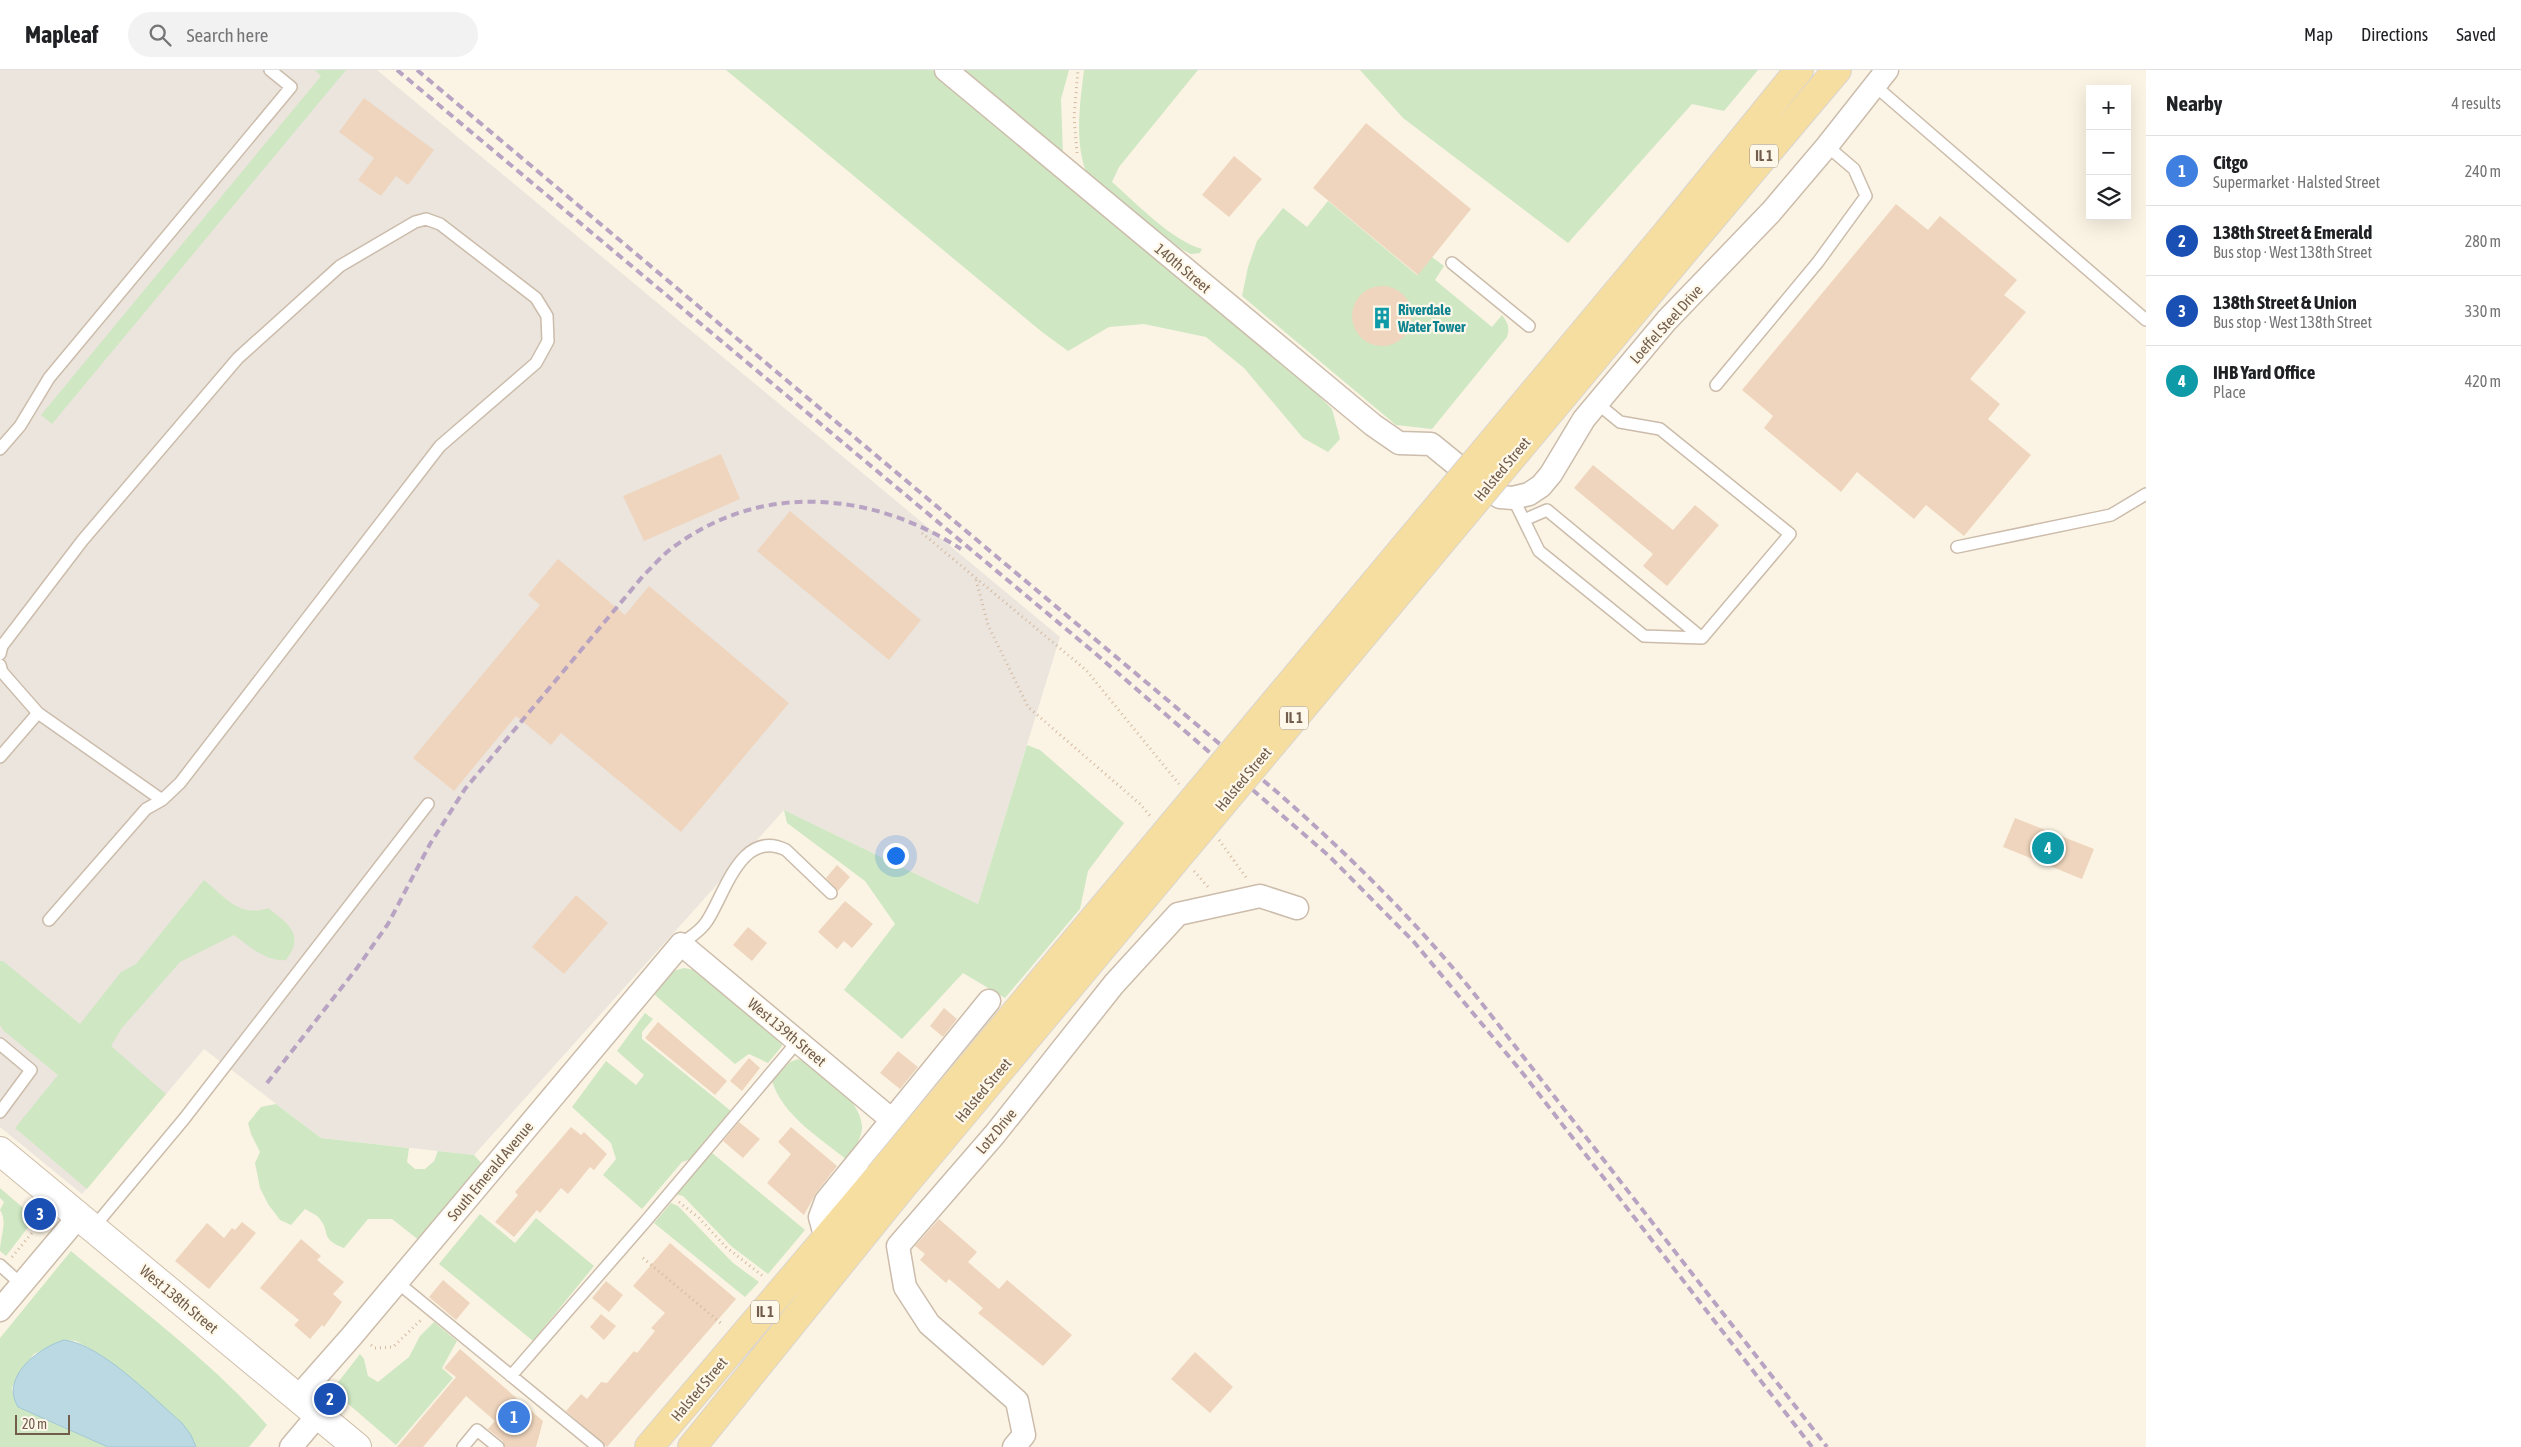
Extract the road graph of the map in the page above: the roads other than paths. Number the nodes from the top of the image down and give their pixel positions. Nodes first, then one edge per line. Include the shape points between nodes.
1 (270, 70) edge
2 (946, 70) edge
3 (1799, 70) edge
4 (1837, 70) edge
5 (1881, 78) edge
6 (1827, 146) junction
7 (1680, 236) junction
8 (1452, 263) dead end
9 (2146, 320) edge
10 (1529, 326) dead end
11 (1716, 385) dead end
12 (1598, 404) junction
13 (0, 449) edge
14 (2146, 494) edge
15 (1513, 498) junction
16 (1524, 520) junction
17 (1957, 547) dead end
18 (1702, 638) junction
19 (0, 654) edge
20 (0, 665) edge
21 (38, 713) junction
22 (0, 757) edge
23 (162, 800) junction
24 (428, 804) dead end
25 (830, 893) dead end
26 (1297, 908) dead end
27 (49, 920) dead end
28 (681, 944) junction
29 (989, 1001) dead end
30 (798, 1041) junction
31 (0, 1044) edge
32 (0, 1112) edge
33 (892, 1120) junction
34 (0, 1151) edge
35 (889, 1184) junction
36 (86, 1222) junction
37 (826, 1239) junction
38 (5, 1263) edge
39 (397, 1282) junction
40 (21, 1284) junction
41 (0, 1310) edge
42 (511, 1376) junction
43 (308, 1406) junction
44 (291, 1447) edge
45 (357, 1447) edge
46 (463, 1447) edge
47 (498, 1447) edge
48 (598, 1447) edge
49 (649, 1447) edge
50 (692, 1447) edge
51 (1014, 1447) edge

1 - 13 lane via 291,87 50,378 20,426
2 - 15 street, 140th Street via 1373,425 1400,443 1431,444 1485,488 1500,497
3 - 7 main road, Halsted Street / IL 1
4 - 7 main road, Halsted Street / IL 1
5 - 6 street, Loeffel Steel Drive
5 - 9 lane
6 - 11 lane via 1854,169 1866,196 1818,262
6 - 12 street, Loeffel Steel Drive via 1742,244 1667,320
7 - 35 main road, Halsted Street / IL 1, bridge
8 - 10 lane
12 - 15 street, Loeffel Steel Drive via 1584,419 1541,486 1529,494
12 - 18 lane via 1620,422 1660,429 1790,534
14 - 17 lane via 2111,515
15 - 16 lane
16 - 18 lane via 1546,510
16 - 18 lane via 1539,551 1644,636
19 - 23 lane via 2,646 82,542 238,358 340,266 415,222 426,220 440,224 536,298 547,316 548,341 536,363 440,446 180,783
20 - 21 lane via 2,672
21 - 22 lane
21 - 23 lane
23 - 27 lane via 146,809
24 - 36 lane via 184,1119
25 - 28 lane via 786,850 765,845 745,856 707,921
26 - 51 street, Lotz Drive via 1260,896 1178,914 1114,984 995,1134 898,1246 905,1287 929,1324 1017,1401 1024,1435
28 - 30 street, West 139th Street
28 - 39 street, South Emerald Avenue
29 - 33 street
30 - 33 street, West 139th Street
30 - 42 lane
31 - 32 lane via 30,1070
33 - 37 street via 826,1201 820,1217
34 - 36 street, West 138th Street
35 - 37 main road, Halsted Street / IL 1
35 - 50 main road, Halsted Street / IL 1
36 - 40 street
36 - 43 street, West 138th Street
37 - 49 main road, Halsted Street / IL 1
38 - 40 lane
39 - 42 lane
39 - 43 street, South Emerald Avenue via 356,1332
40 - 41 street
42 - 48 lane
43 - 44 street, South Emerald Avenue
43 - 45 street, West 138th Street
46 - 47 lane via 477,1430

